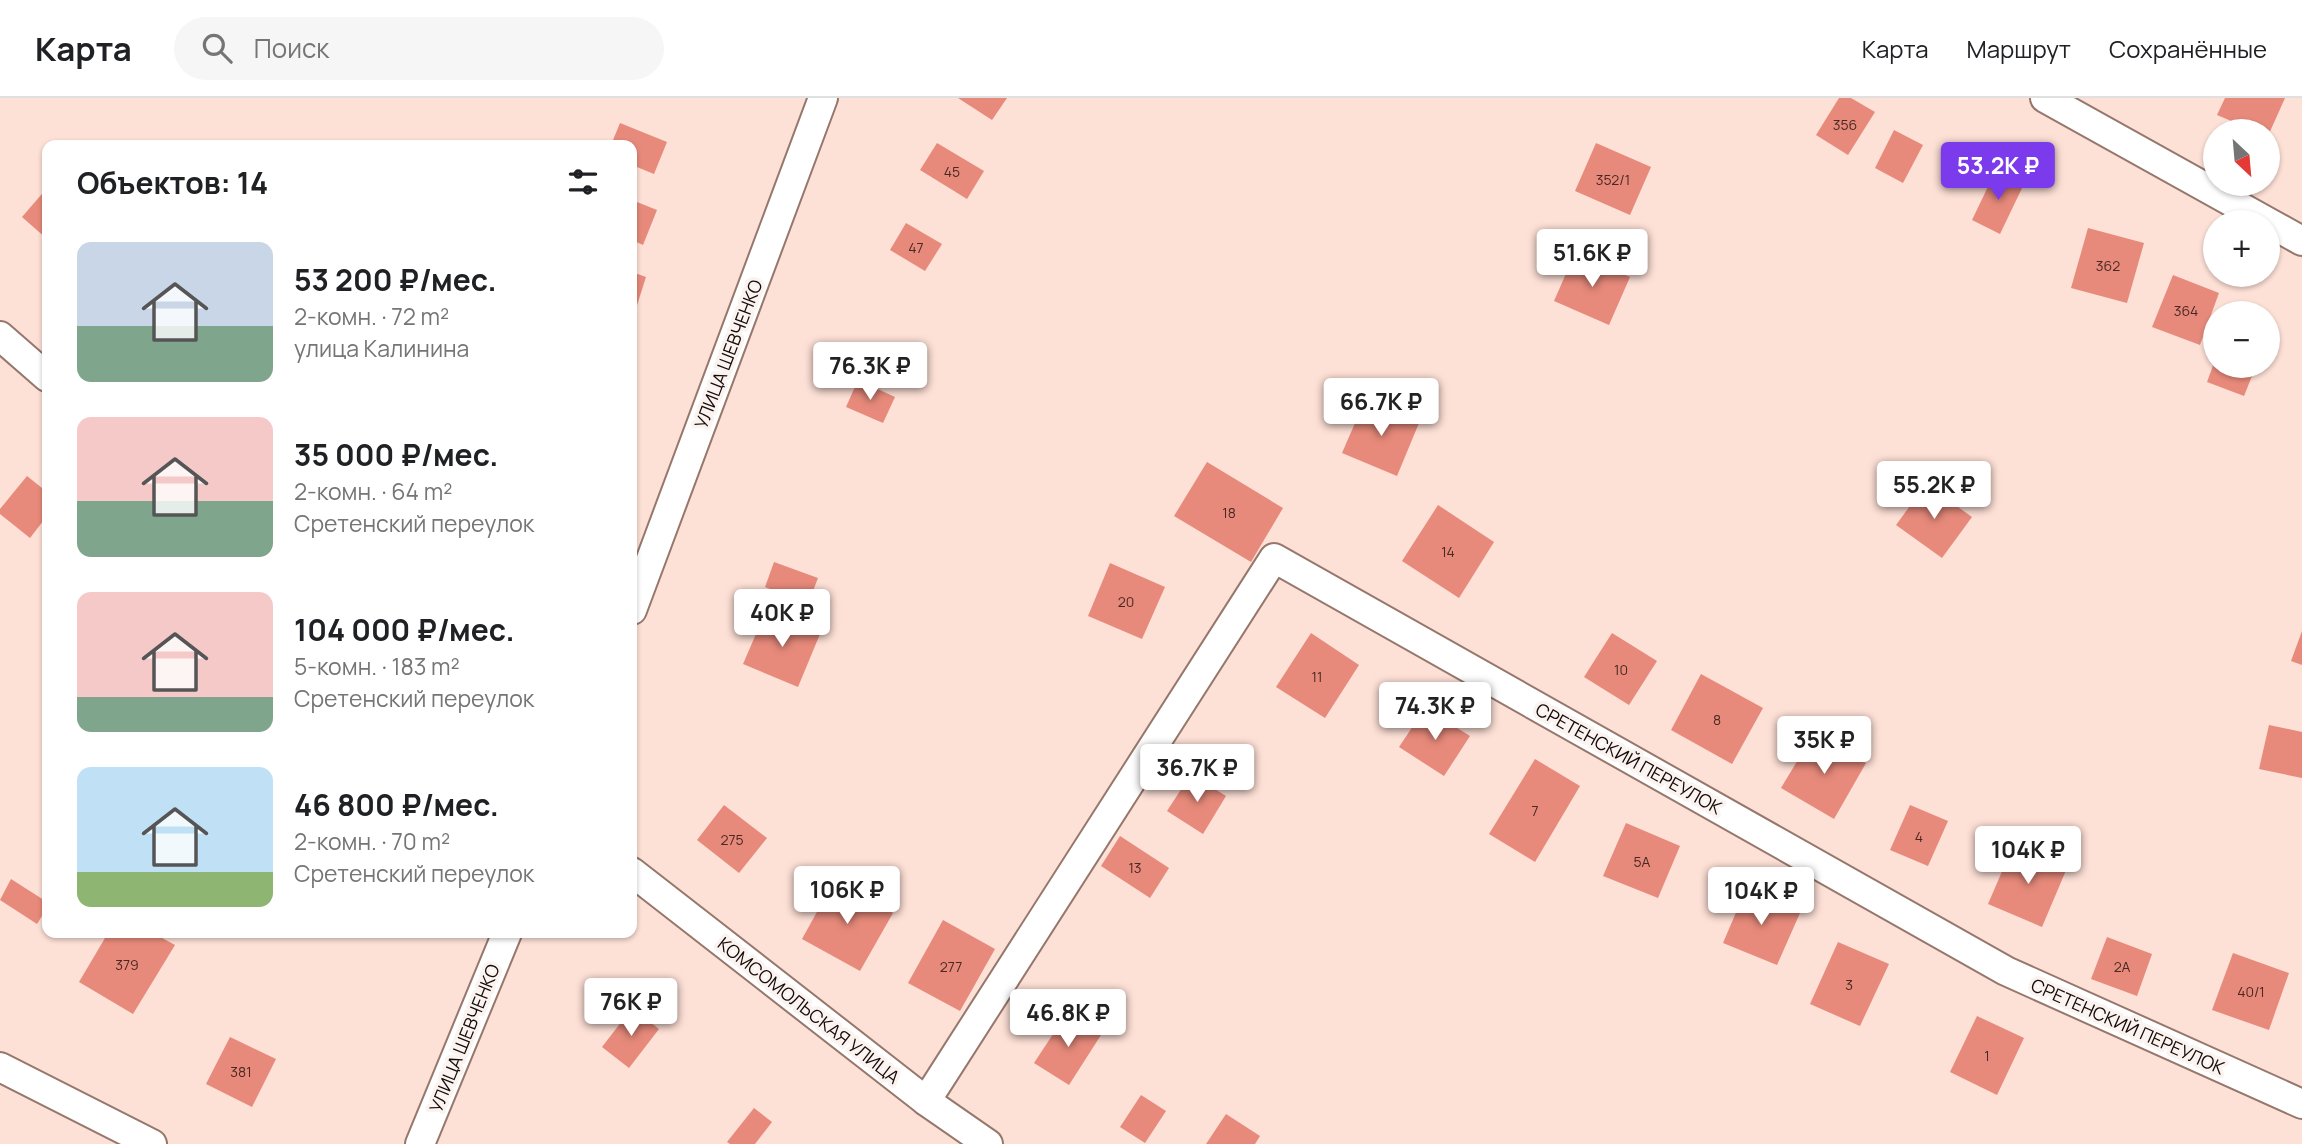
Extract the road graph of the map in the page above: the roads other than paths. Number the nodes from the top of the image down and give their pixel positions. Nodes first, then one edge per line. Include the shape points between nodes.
1 (823, 98) edge
2 (2045, 98) edge
3 (2302, 241) edge
4 (0, 336) edge
5 (42, 373) edge
6 (637, 597) edge
7 (637, 876) edge
8 (505, 938) edge
9 (0, 1067) edge
10 (926, 1101) junction
11 (2302, 1104) edge
12 (152, 1144) edge
13 (420, 1144) edge
14 (988, 1144) edge

1 - 6 street, УЛИЦА ШЕВЧЕНКО
2 - 3 street
4 - 5 street
7 - 10 street, КОМСОМОЛЬСКАЯ УЛИЦА
8 - 13 street, УЛИЦА ШЕВЧЕНКО
9 - 12 street
10 - 11 street, СРЕТЕНСКИЙ ПЕРЕУЛОК via 1274,558 2006,971
10 - 14 street, КОМСОМОЛЬСКАЯ УЛИЦА

